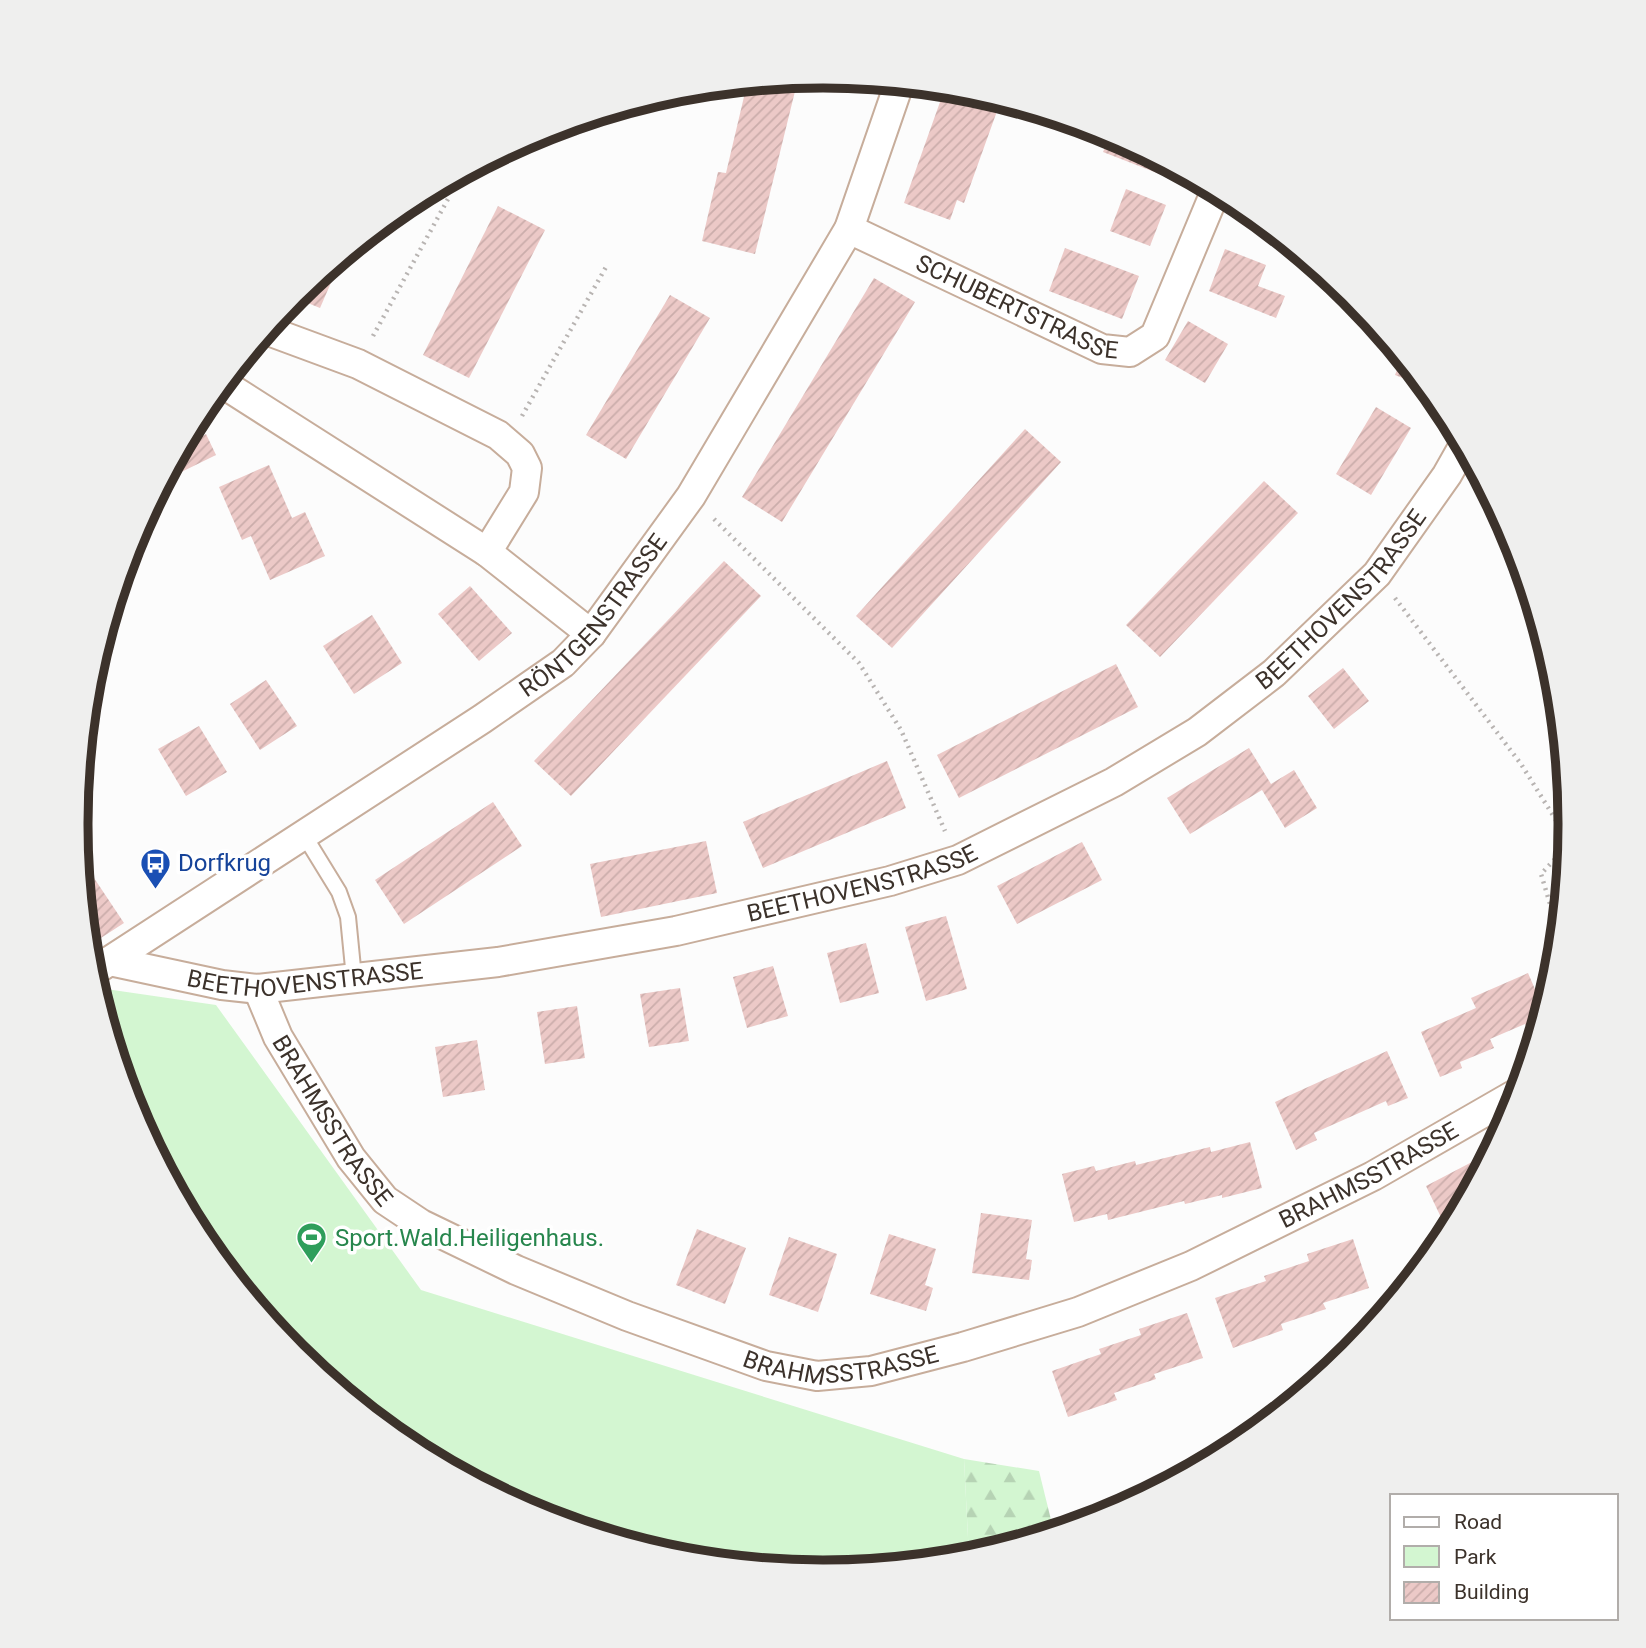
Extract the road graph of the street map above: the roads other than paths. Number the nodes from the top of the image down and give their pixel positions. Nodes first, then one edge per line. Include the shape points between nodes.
1 (896, 93) edge
2 (1212, 200) edge
3 (849, 229) junction
4 (275, 333) edge
5 (230, 388) edge
6 (1459, 454) edge
7 (487, 552) junction
8 (591, 634) junction
9 (304, 835) junction
10 (102, 966) edge
11 (102, 967) edge
12 (354, 978) junction
13 (258, 989) junction
14 (1505, 1100) edge

1 - 3 street, RÖNTGENSTRASSE
2 - 3 street, SCHUBERTSTRASSE via 1155,336 1130,352 1102,349
3 - 8 street, RÖNTGENSTRASSE via 691,496
4 - 7 street via 358,364 498,435 520,454 527,468 524,492
5 - 7 street
6 - 12 street, BEETHOVENSTRASSE via 1377,574 1274,673 1197,732 1114,782 958,860 890,881 676,931 498,962
7 - 8 street
8 - 9 street, RÖNTGENSTRASSE via 563,663
9 - 10 street, RÖNTGENSTRASSE
9 - 12 lane via 339,892 348,917
11 - 13 street, BEETHOVENSTRASSE
12 - 13 street, BEETHOVENSTRASSE
13 - 14 street, BRAHMSSTRASSE via 278,1037 351,1158 385,1200 421,1224 516,1270 627,1316 766,1366 817,1376 871,1371 1078,1312 1191,1266 1373,1176

